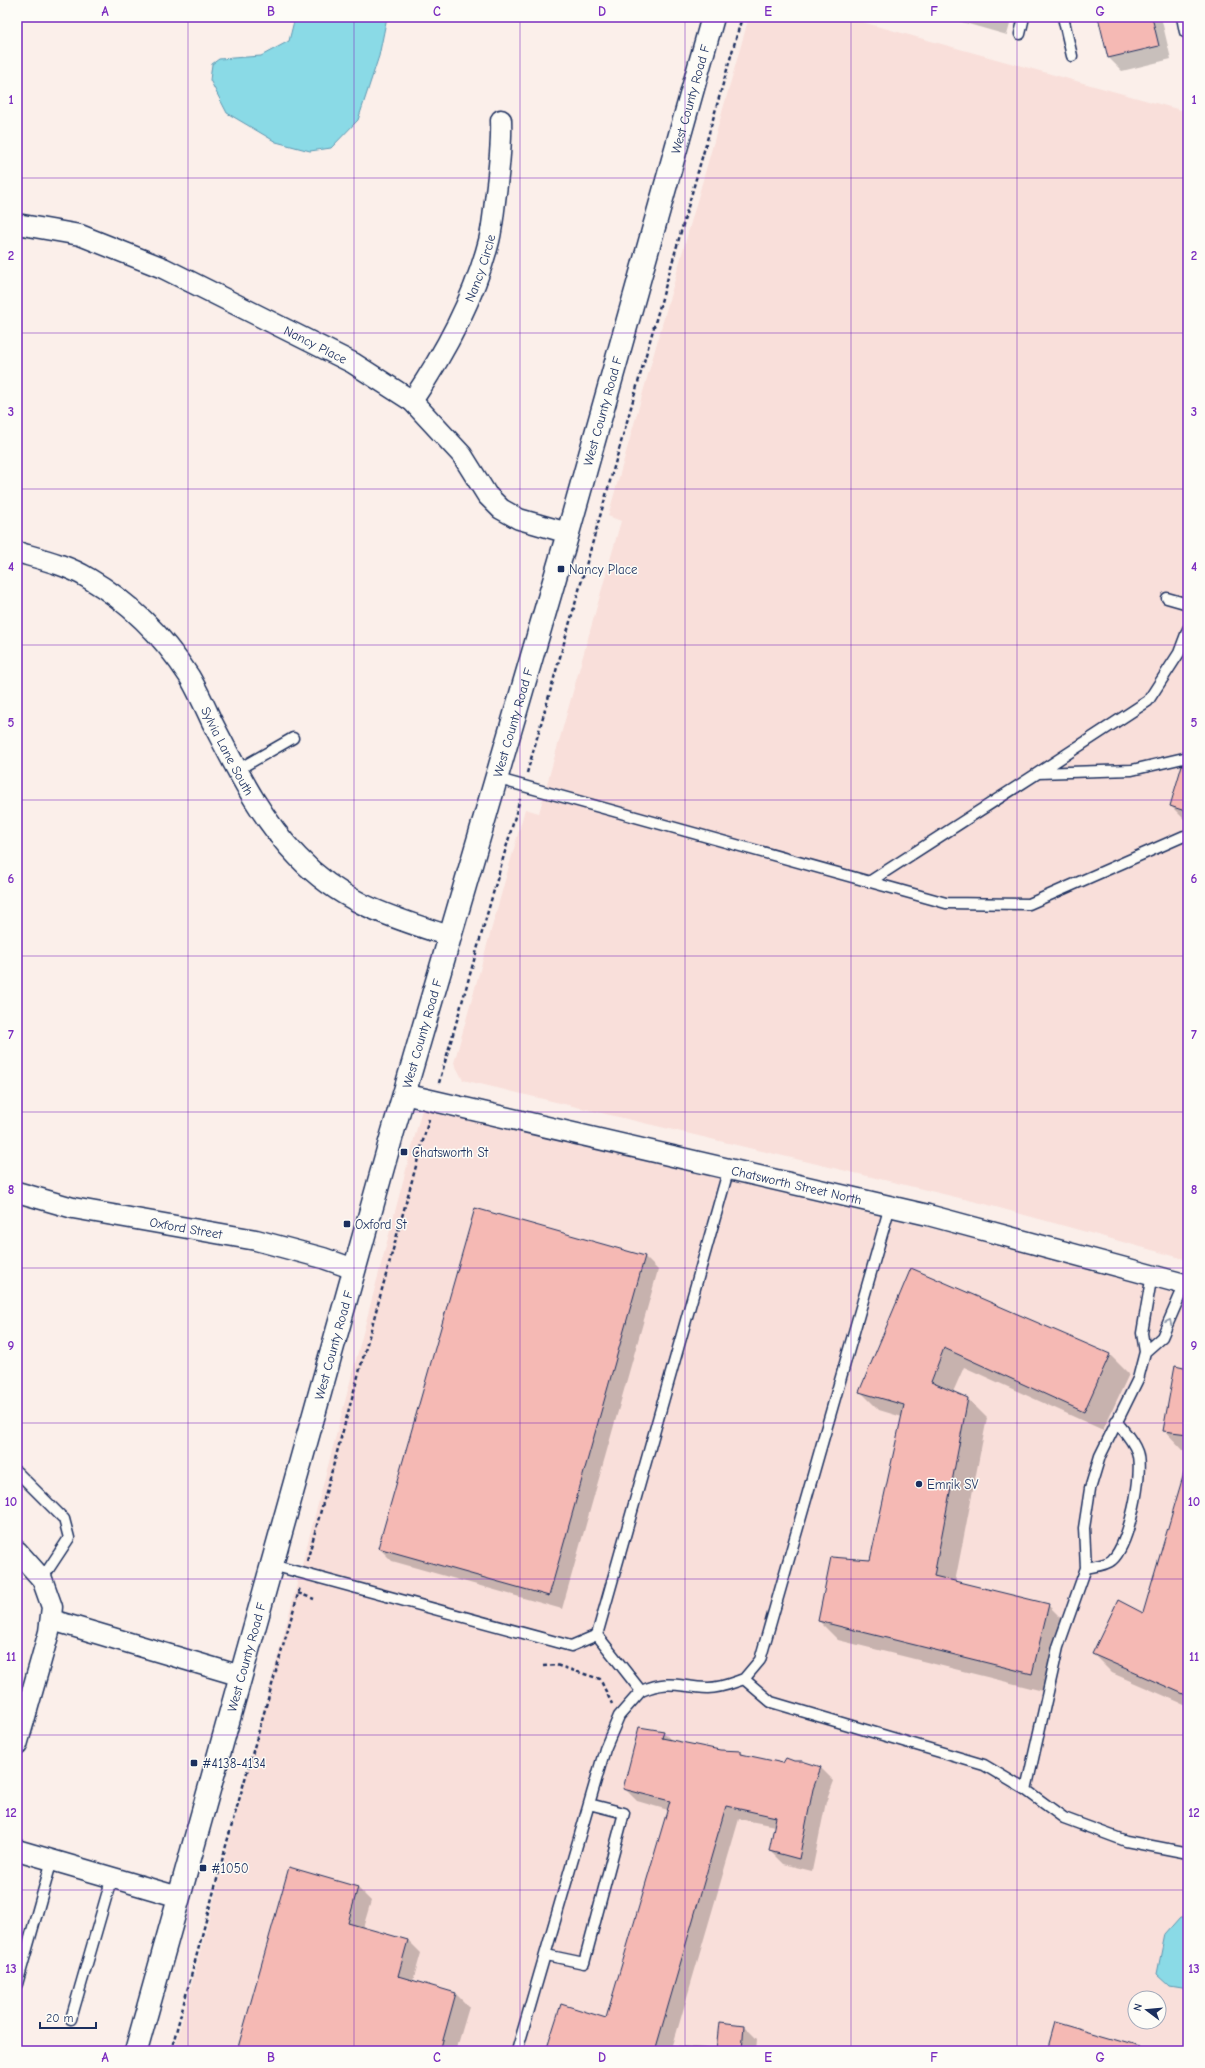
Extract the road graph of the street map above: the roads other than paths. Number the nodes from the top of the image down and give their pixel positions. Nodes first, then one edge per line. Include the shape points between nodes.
1 (713, 17) edge
2 (1024, 17) edge
3 (1063, 17) edge
4 (1182, 17) edge
5 (1185, 32) dead end
6 (1020, 34) dead end
7 (1072, 56) dead end
8 (501, 120) dead end
9 (17, 224) edge
10 (412, 401) junction
11 (568, 533) junction
12 (17, 552) edge
13 (1167, 598) dead end
14 (1188, 604) edge
15 (1188, 629) edge
16 (292, 738) dead end
17 (1188, 757) edge
18 (237, 770) junction
19 (1038, 773) junction
20 (495, 778) junction
21 (1188, 837) edge
22 (869, 882) junction
23 (449, 936) junction
24 (404, 1094) junction
25 (729, 1168) junction
26 (17, 1192) edge
27 (890, 1206) junction
28 (354, 1269) junction
29 (1152, 1274) junction
30 (1186, 1284) edge
31 (1145, 1352) junction
32 (1116, 1421) junction
33 (17, 1472) edge
34 (17, 1551) edge
35 (272, 1565) junction
36 (1086, 1568) junction
37 (42, 1579) junction
38 (52, 1620) junction
39 (597, 1635) junction
40 (241, 1676) junction
41 (744, 1679) junction
42 (640, 1691) junction
43 (17, 1745) edge
44 (1026, 1790) junction
45 (589, 1804) junction
46 (17, 1850) edge
47 (1188, 1853) edge
48 (52, 1860) junction
49 (112, 1878) junction
50 (179, 1897) junction
51 (546, 1955) junction
52 (17, 1984) edge
53 (71, 2019) dead end
54 (136, 2051) edge
55 (517, 2051) edge

1 - 11 street, West County Road F
2 - 6 lane
3 - 7 lane
4 - 5 lane
8 - 10 street, Nancy Circle via 502,147 490,239 484,259 459,324 439,361
9 - 10 street, Nancy Place via 80,235 163,268 353,363
10 - 11 street, Nancy Place via 462,455 487,495 501,509 519,519
11 - 20 street, West County Road F
12 - 18 street, Sylvia Lane South via 51,561 87,577 119,598 146,622 189,677
13 - 14 lane
15 - 19 lane via 1179,653 1148,701
16 - 18 lane
17 - 19 lane via 1132,770
18 - 23 street, Sylvia Lane South via 258,808 277,834 327,883 383,915
19 - 22 lane
20 - 22 lane
20 - 23 street, West County Road F
21 - 22 lane via 1184,836 1029,904 946,903
23 - 24 street, West County Road F
24 - 25 street, Chatsworth Street North
24 - 28 street, West County Road F
25 - 27 street, Chatsworth Street North
25 - 39 lane
26 - 28 street, Oxford Street via 73,1208 256,1240
27 - 29 street, Chatsworth Street North
27 - 41 lane via 760,1660
28 - 35 street, West County Road F
29 - 30 street, Chatsworth Street North
29 - 31 lane via 1142,1333
31 -> 30 lane via 1162,1337
31 - 32 lane via 1138,1379
32 - 36 lane via 1100,1456 1090,1490 1084,1528
32 - 36 lane via 1137,1452 1138,1486 1120,1551 1111,1561
33 - 37 lane via 64,1519 69,1538
34 - 37 street
35 - 39 lane via 571,1646
35 - 40 street, West County Road F
36 - 44 lane via 1058,1647
37 - 38 street via 52,1607
38 - 40 street
38 - 43 street
39 - 42 lane
40 - 50 street, West County Road F
41 - 42 lane via 721,1687 708,1688 672,1683
41 - 44 lane via 772,1702 984,1766
42 - 45 lane via 622,1713 605,1750
44 - 47 lane via 1064,1818 1126,1841
45 - 51 lane
45 - 51 lane via 624,1813 584,1963
46 - 48 street
48 - 49 street
48 - 52 lane
49 - 50 street
49 - 53 lane
50 - 54 street, West County Road F
51 - 55 lane

